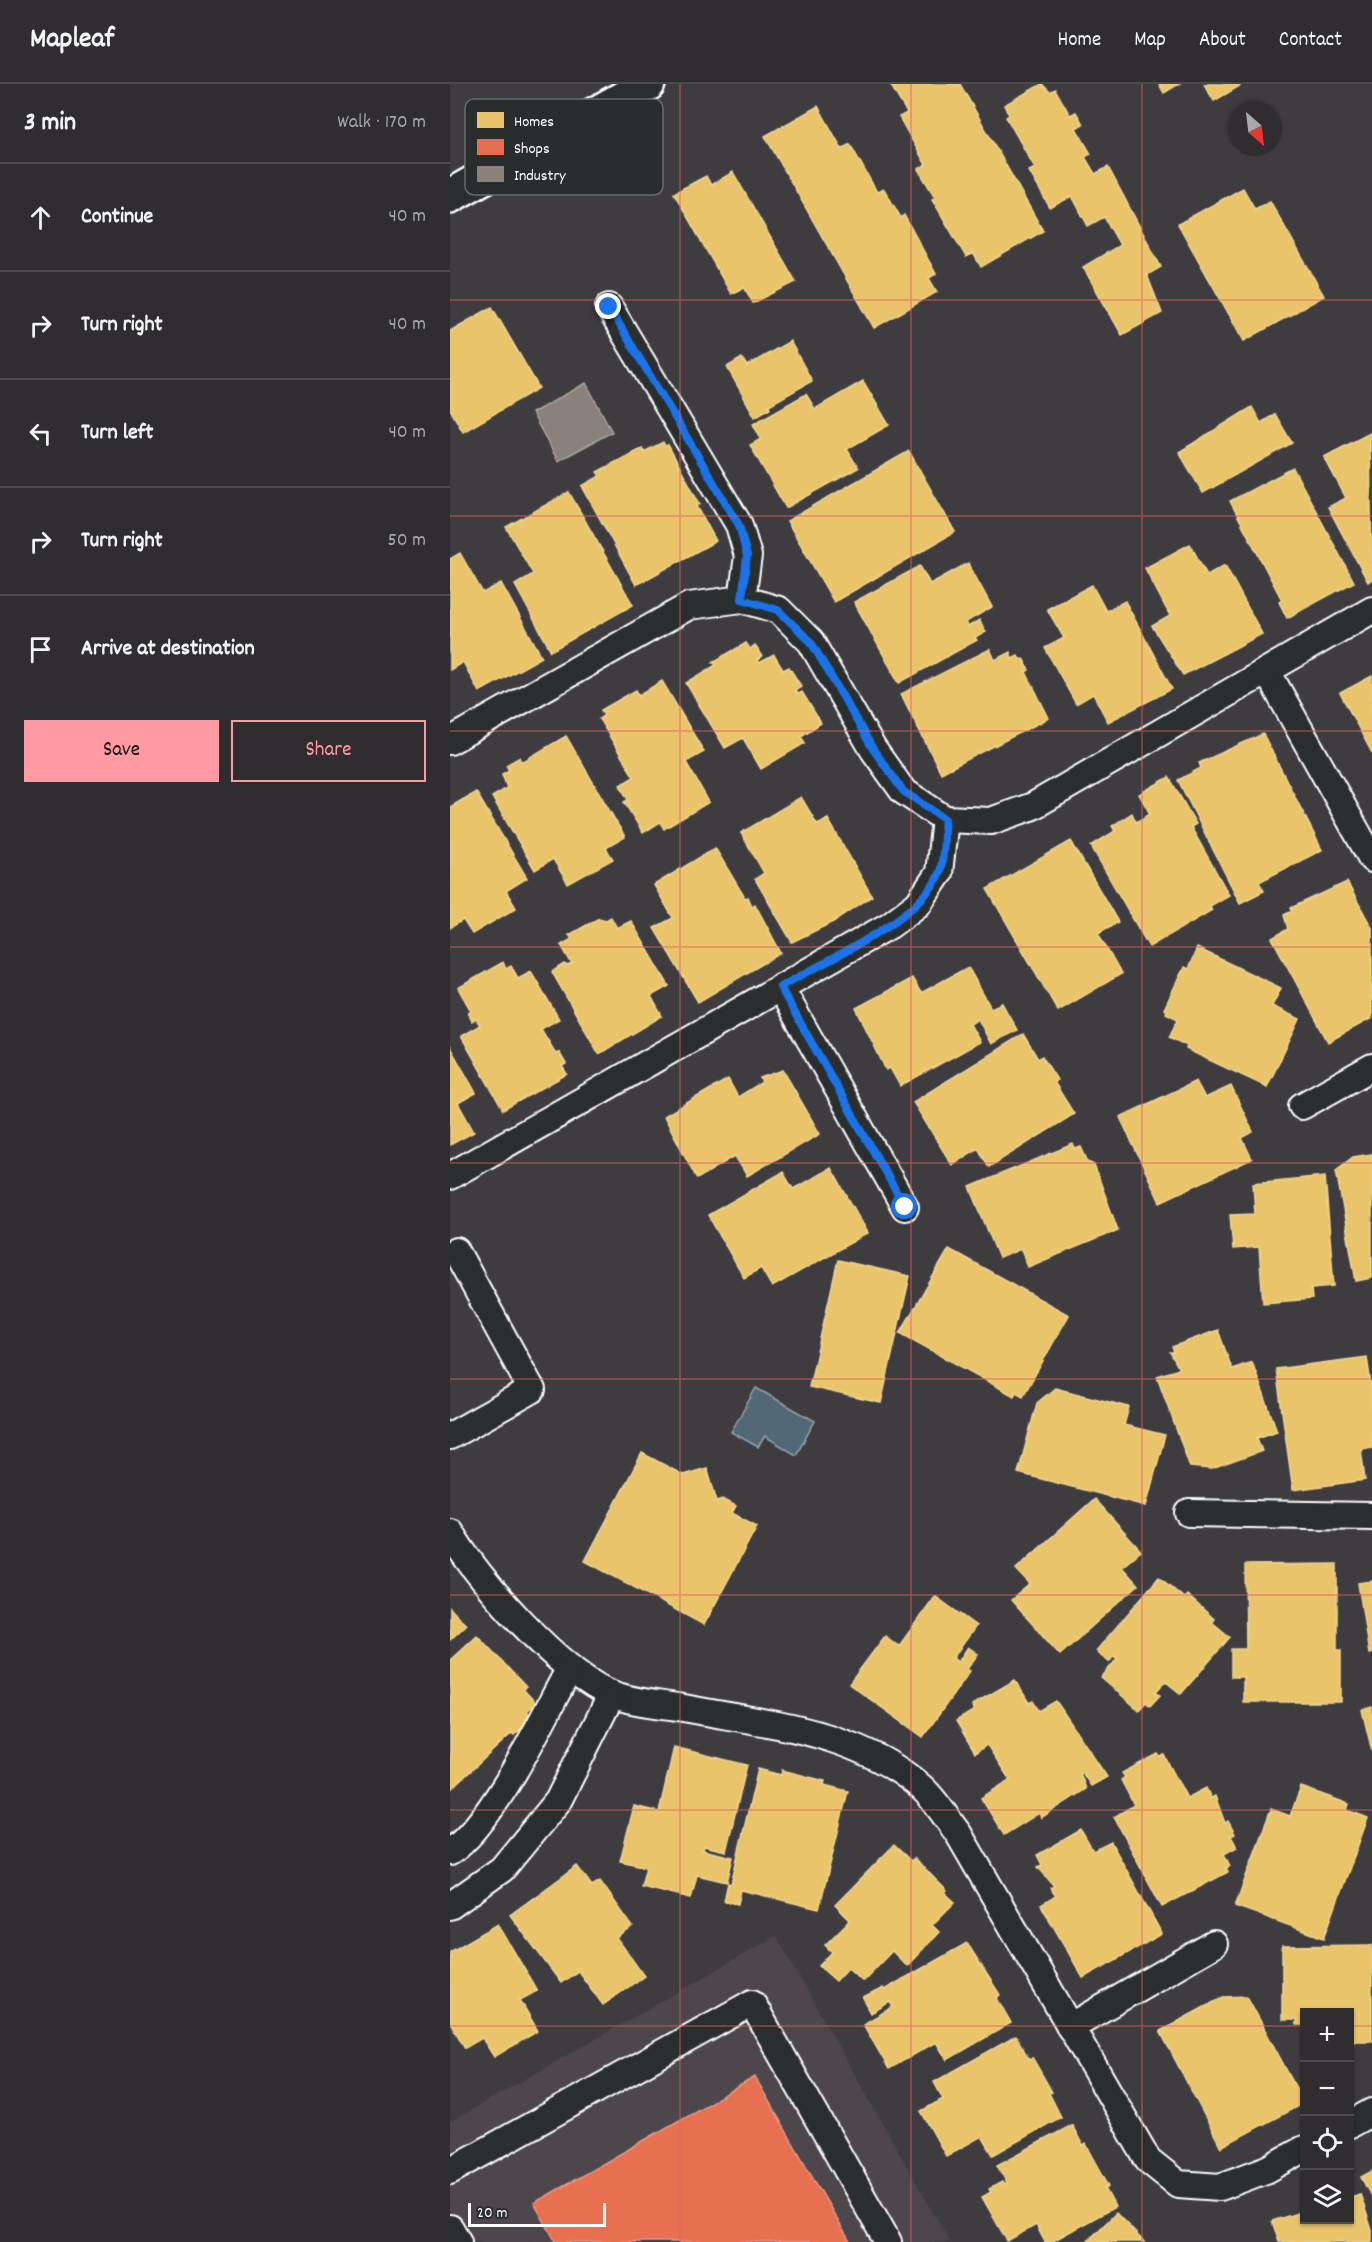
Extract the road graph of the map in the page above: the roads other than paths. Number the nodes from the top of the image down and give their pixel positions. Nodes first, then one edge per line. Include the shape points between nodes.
1 (648, 84) edge
2 (621, 99) edge
3 (465, 188) edge
4 (450, 196) edge
5 (609, 307) dead end
6 (742, 599) junction
7 (1372, 610) edge
8 (1267, 671) junction
9 (450, 741) edge
10 (945, 819) junction
11 (1372, 859) edge
12 (780, 987) junction
13 (1372, 1067) edge
14 (1302, 1106) dead end
15 (450, 1176) edge
16 (905, 1207) dead end
17 (456, 1251) dead end
18 (450, 1436) edge
19 (1189, 1513) dead end
20 (1372, 1516) edge
21 (450, 1532) edge
22 (570, 1668) junction
23 (612, 1694) junction
24 (450, 1852) edge
25 (450, 1906) edge
26 (1214, 1944) dead end
27 (1070, 2026) junction
28 (1372, 2112) edge
29 (1354, 2122) edge
30 (1300, 2152) edge
31 (450, 2171) edge
32 (450, 2228) edge
33 (458, 2242) edge
34 (888, 2242) edge

1 - 2 street
3 - 4 street
5 - 6 lane via 739,525 747,556
6 - 9 lane via 689,606
6 - 10 lane via 778,610 811,642 873,749 903,791
7 - 8 lane
8 - 10 lane via 1033,806 991,821
8 - 11 lane
10 - 12 lane via 939,873 918,904 890,925
12 - 15 lane
12 - 16 lane
13 - 14 lane
17 - 18 lane via 532,1390
19 - 20 lane
21 - 22 lane via 511,1612
22 - 23 lane
22 - 24 lane via 500,1795
23 - 25 lane via 558,1801 502,1869
23 - 27 lane via 829,1736 879,1756 923,1788 958,1833
26 - 27 lane
27 - 30 lane via 1148,2160 1178,2184 1220,2187
28 - 29 lane
31 - 34 lane via 752,2003
32 - 33 lane

